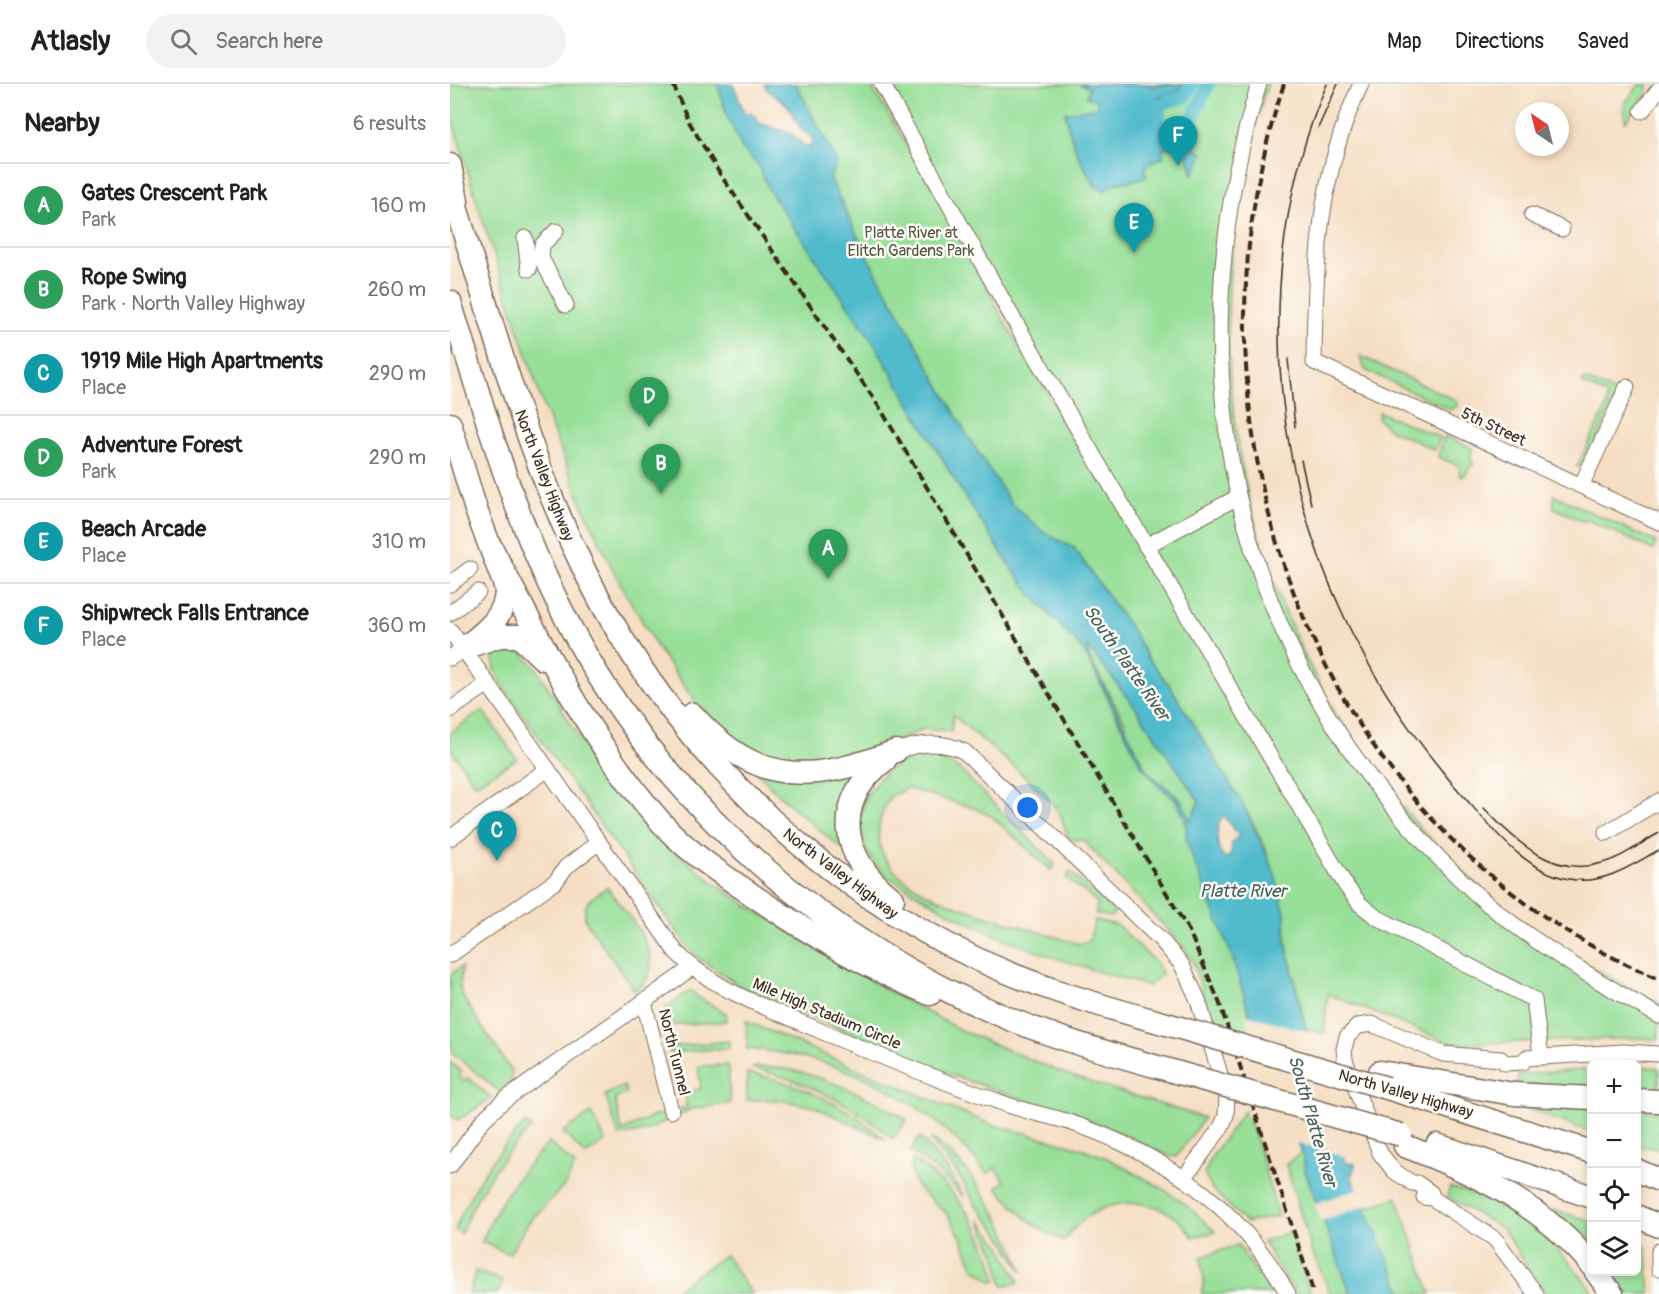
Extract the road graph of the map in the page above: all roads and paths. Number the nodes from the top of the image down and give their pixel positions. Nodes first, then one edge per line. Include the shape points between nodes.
1 (882, 84) edge
2 (1259, 84) edge
3 (1361, 84) edge
4 (1659, 89) edge
5 (1642, 111) dead end
6 (450, 165) edge
7 (450, 188) edge
8 (1532, 215) dead end
9 (461, 221) junction
10 (1562, 229) dead end
11 (556, 231) dead end
12 (525, 238) dead end
13 (533, 259) junction
14 (450, 302) edge
15 (566, 305) dead end
16 (1627, 387) dead end
17 (450, 424) edge
18 (1581, 486) junction
19 (1238, 497) junction
20 (1659, 522) edge
21 (570, 542) junction
22 (491, 546) junction
23 (1146, 546) junction
24 (470, 569) dead end
25 (450, 584) edge
26 (478, 592) dead end
27 (450, 613) edge
28 (454, 646) edge
29 (488, 684) junction
30 (450, 710) edge
31 (578, 710) junction
32 (896, 751) junction
33 (548, 769) junction
34 (1659, 801) edge
35 (1606, 833) dead end
36 (450, 838) edge
37 (599, 842) junction
38 (450, 955) edge
39 (693, 967) junction
40 (1019, 977) junction
41 (644, 1002) junction
42 (1659, 1016) edge
43 (1041, 1031) junction
44 (1659, 1054) edge
45 (1534, 1057) junction
46 (1384, 1080) junction
47 (1587, 1098) edge
48 (1641, 1100) edge
49 (1659, 1101) edge
50 (671, 1111) dead end
51 (1403, 1140) junction
52 (1587, 1150) edge
53 (450, 1166) edge
54 (1641, 1172) edge
55 (1185, 1177) junction
56 (1659, 1180) edge
57 (1587, 1195) edge
58 (1659, 1251) edge
59 (1587, 1261) edge
60 (1659, 1269) edge
61 (1599, 1276) edge
62 (1288, 1294) edge
63 (1536, 1294) edge
64 (1612, 1294) edge

1 - 23 street
2 - 19 street via 1242,140 1225,233 1219,309 1220,377
3 - 18 street, 5th Street via 1346,115 1326,180 1315,268 1314,362
4 - 5 street
6 - 9 highway
7 - 9 highway, North Valley Highway
8 - 10 street
9 - 21 highway, North Valley Highway via 538,462
11 - 13 street
12 - 13 street
13 - 15 street via 541,258
14 - 43 highway via 503,469 555,596 605,684 671,775 756,862 807,904 954,993
16 - 18 street
17 - 22 highway
18 - 20 street, 5th Street
19 - 23 street
19 - 42 street via 1261,575 1298,664 1350,750 1388,802 1460,879 1502,916
21 - 32 highway via 616,616 669,687 709,732 734,753 768,768 811,773 848,768
21 - 40 highway, North Valley Highway via 607,613 648,678 751,801 872,899 946,944
22 - 28 highway via 502,571 506,601 498,617
22 - 31 highway
23 - 45 street via 1346,886 1376,917 1534,1000
24 - 25 street
26 - 27 street
28 - 29 street, Mile High Stadium Circle
28 - 31 highway via 519,636 536,650
29 - 30 street
29 - 33 street, Mile High Stadium Circle
31 - 43 highway via 614,764 661,822 714,869 804,931 883,974 968,1010
32 - 40 highway via 868,774 851,803 848,829 856,860 871,880 904,907
32 - 55 street via 926,743 959,749 971,756 1182,965 1207,1026 1228,1107 1222,1126
33 - 36 street
33 - 37 street, Mile High Stadium Circle
34 - 35 street
37 - 38 street via 566,867 556,881
37 - 39 street, Mile High Stadium Circle via 676,952
39 - 41 street
39 - 55 street, Mile High Stadium Circle via 741,996 848,1043 1020,1110 1095,1132
40 - 46 highway, North Valley Highway, bridge via 1086,1002
41 - 50 street, North Tunnel
41 - 53 street via 503,1101 483,1120
43 - 51 highway, bridge
44 - 45 street
45 - 63 street via 1514,1054 1501,1059 1443,1054 1372,1024 1358,1026 1347,1037 1344,1049 1380,1153 1394,1171 1412,1184 1412,1189 1495,1239
46 - 47 highway
46 - 52 highway, North Valley Highway
48 - 49 highway
51 - 57 highway via 1523,1172
51 - 59 highway via 1525,1204 1557,1229
54 - 56 highway
55 - 62 street, Mile High Stadium Circle via 1257,1248
58 - 60 street
61 - 64 highway

